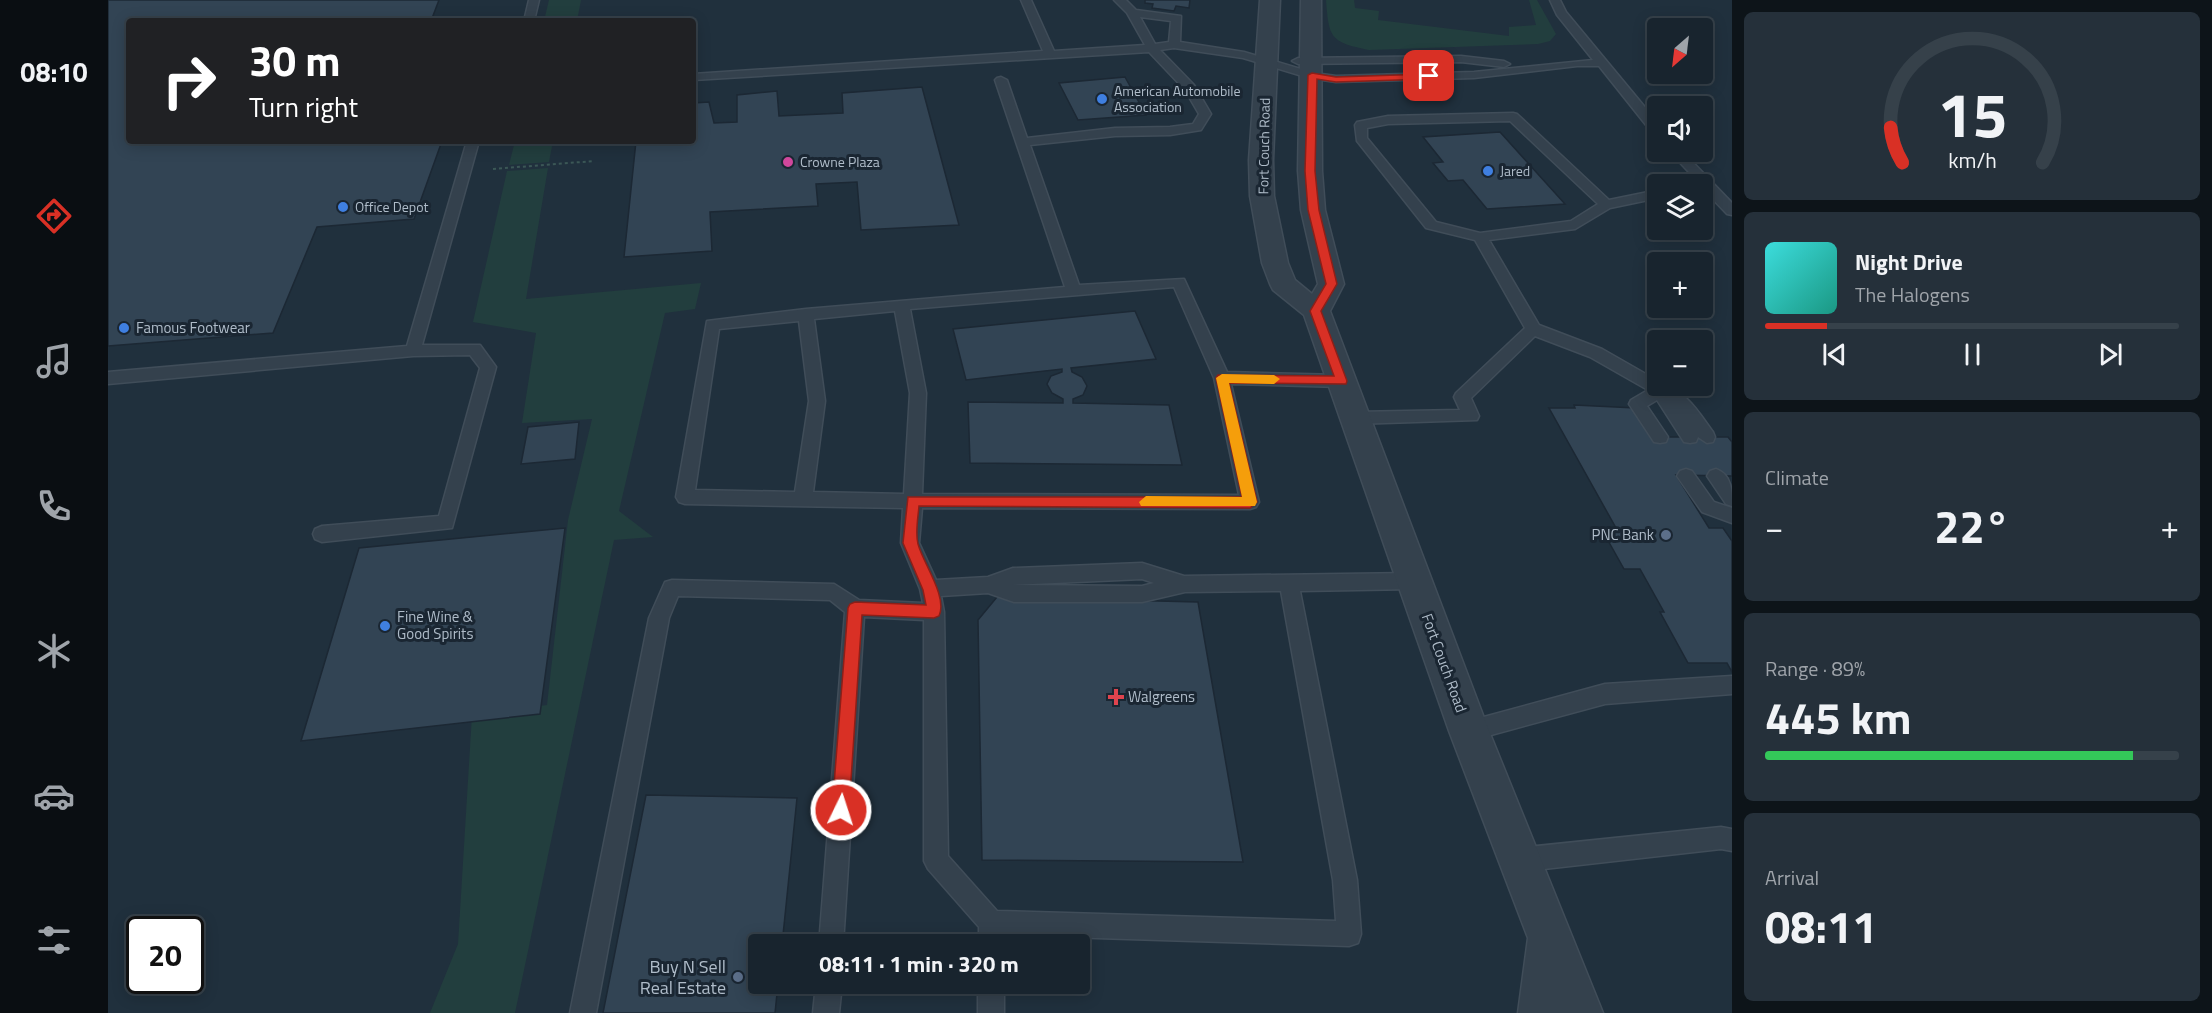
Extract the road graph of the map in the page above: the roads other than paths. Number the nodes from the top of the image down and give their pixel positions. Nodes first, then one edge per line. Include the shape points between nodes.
1 (534, 0) edge
2 (1026, 0) edge
3 (1142, 0) edge
4 (1270, 0) edge
5 (1311, 0) edge
6 (1555, 0) edge
7 (1127, 5) edge
8 (530, 18) edge
9 (1174, 45) junction
10 (1152, 48) junction
11 (1050, 54) junction
12 (1266, 60) junction
13 (1602, 63) junction
14 (1530, 67) junction
15 (1312, 68) junction
16 (696, 77) edge
17 (1001, 80) dead end
18 (1647, 118) edge
19 (1023, 142) junction
20 (472, 144) edge
21 (1685, 162) edge
22 (1695, 174) edge
23 (1713, 193) edge
24 (1647, 197) edge
25 (1606, 206) junction
26 (1732, 211) edge
27 (1480, 237) junction
28 (1074, 291) junction
29 (902, 305) junction
30 (1316, 311) junction
31 (806, 314) junction
32 (1533, 329) junction
33 (413, 351) junction
34 (108, 378) edge
35 (1222, 378) junction
36 (1341, 381) junction
37 (1647, 384) edge
38 (1659, 391) joint
39 (1354, 418) junction
40 (803, 499) junction
41 (1732, 499) edge
42 (912, 501) junction
43 (1732, 515) edge
44 (322, 534) dead end
45 (1414, 581) junction
46 (1289, 582) junction
47 (930, 590) junction
48 (855, 608) junction
49 (934, 612) junction
50 (1732, 685) edge
51 (1469, 731) junction
52 (1728, 836) edge
53 (1518, 860) junction
54 (832, 934) edge
55 (991, 934) edge
56 (1090, 934) edge
57 (1549, 940) junction
58 (827, 994) edge
59 (991, 994) edge
60 (583, 1013) edge
61 (826, 1013) edge
62 (991, 1013) edge
63 (1541, 1013) edge
64 (1580, 1013) edge

1 - 8 lane
2 - 11 lane
3 - 7 lane
4 - 12 street, Fort Couch Road
5 - 15 street
6 - 13 lane via 1561,14
7 - 9 lane via 1177,18
7 - 10 lane
9 - 10 lane
9 - 12 lane
10 - 11 lane
10 - 19 lane via 1201,100 1205,114 1197,127
11 - 16 lane
12 - 15 lane
12 - 30 street, Fort Couch Road via 1261,160 1267,228 1283,284
13 - 14 lane
13 - 18 lane
14 - 15 lane via 1461,59
14 - 15 lane via 1474,75 1362,79 1336,79
15 - 30 street via 1313,210 1331,284
17 - 19 lane
19 - 28 lane
20 - 33 lane
21 - 22 lane
23 - 26 lane
24 - 25 lane
25 - 27 lane via 1575,225
25 - 27 lane via 1513,117 1388,120 1361,125 1361,138 1431,225
27 - 32 lane
28 - 29 lane
28 - 35 lane via 1179,282
29 - 31 lane
29 - 42 lane via 918,393
30 - 36 street, Fort Couch Road
31 - 40 lane via 817,400
31 - 40 lane via 712,325 685,497
32 - 37 lane via 1596,353
32 - 39 lane via 1462,397 1472,416
33 - 34 lane
33 - 44 lane via 474,349 488,367 446,523
35 - 36 lane
35 - 42 lane via 1250,502
36 - 39 street, Fort Couch Road
38 - 38 lane via 1652,404 1690,437 1683,403
39 - 45 street, Fort Couch Road
40 - 42 lane
41 - 43 lane via 1701,476 1708,507
42 - 47 lane via 910,543
45 - 46 lane
45 - 51 street, Fort Couch Road
46 - 47 lane via 1185,584 1142,594 1014,594 988,585
46 - 56 lane via 1345,879 1349,934
47 - 49 lane
48 - 49 lane
48 - 54 lane
48 - 60 lane via 834,592 672,588 659,618
49 - 55 lane via 936,861
50 - 51 lane via 1605,694
51 - 53 street, Fort Couch Road
52 - 53 lane
53 - 57 street, Fort Couch Road
57 - 63 street
57 - 64 street, Fort Couch Road
58 - 61 lane
59 - 62 lane

